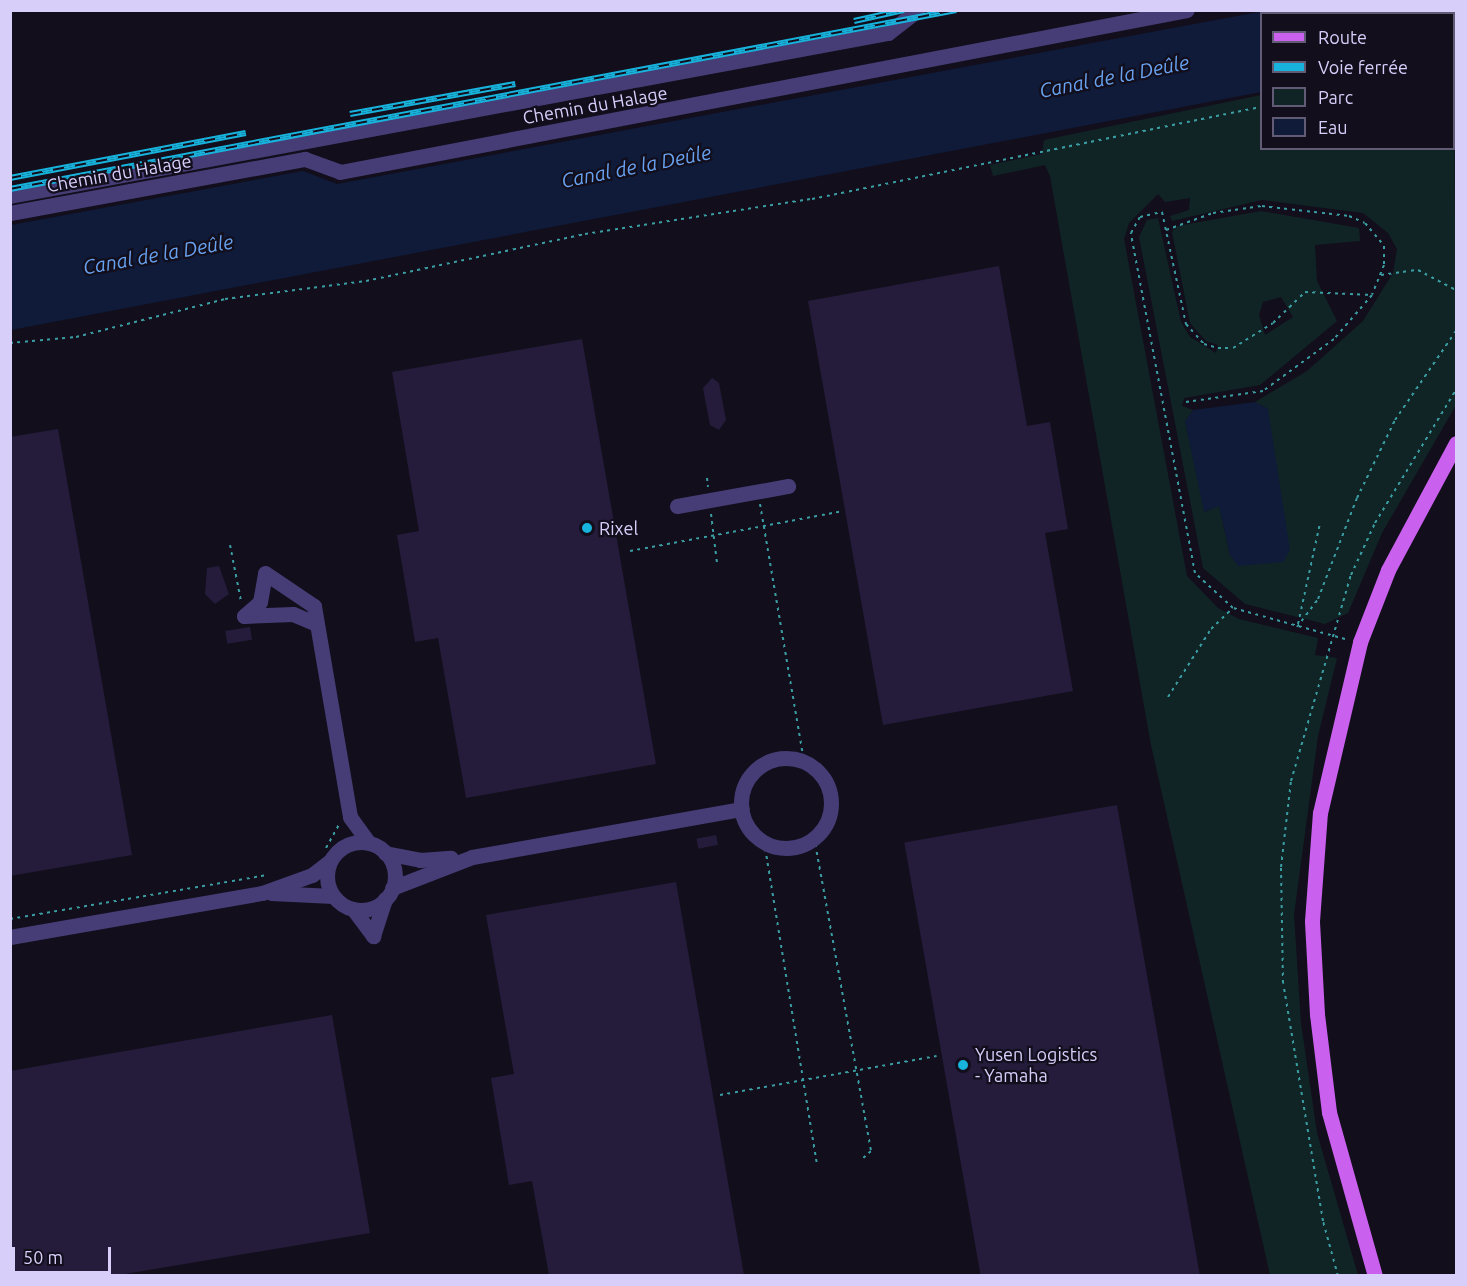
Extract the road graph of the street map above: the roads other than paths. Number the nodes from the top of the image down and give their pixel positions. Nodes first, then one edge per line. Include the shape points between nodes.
1 (917, 10) edge
2 (1188, 10) edge
3 (10, 196) edge
4 (10, 213) edge
5 (1456, 443) edge
6 (788, 486) dead end
7 (677, 506) dead end
8 (316, 624) junction
9 (742, 809) junction
10 (350, 817) junction
11 (369, 843) junction
12 (385, 853) junction
13 (332, 854) junction
14 (472, 857) junction
15 (262, 893) junction
16 (389, 894) junction
17 (333, 896) junction
18 (353, 909) junction
19 (10, 937) edge
20 (1375, 1275) edge

1 - 3 street via 888,33
2 - 4 street, Chemin du Halage via 340,172 305,159
5 - 20 main road via 1388,570 1360,642 1320,813 1312,921 1329,1112
6 - 7 street
8 - 8 street via 314,606 265,573 260,602 244,616 293,614
8 - 10 street
9 - 9 street via 751,831 764,842 794,847 814,837 826,824 830,793 817,770 804,761 788,758 762,765 744,787
9 - 14 street
10 - 11 street
10 - 13 street
11 - 12 street
11 - 13 street
12 - 14 street via 420,860
12 - 16 street via 393,868
13 - 15 street via 312,875
13 - 17 street via 327,877
14 - 16 street
15 - 17 street
15 - 19 street
16 - 18 street via 368,909
16 - 18 street via 373,936
17 - 18 street

